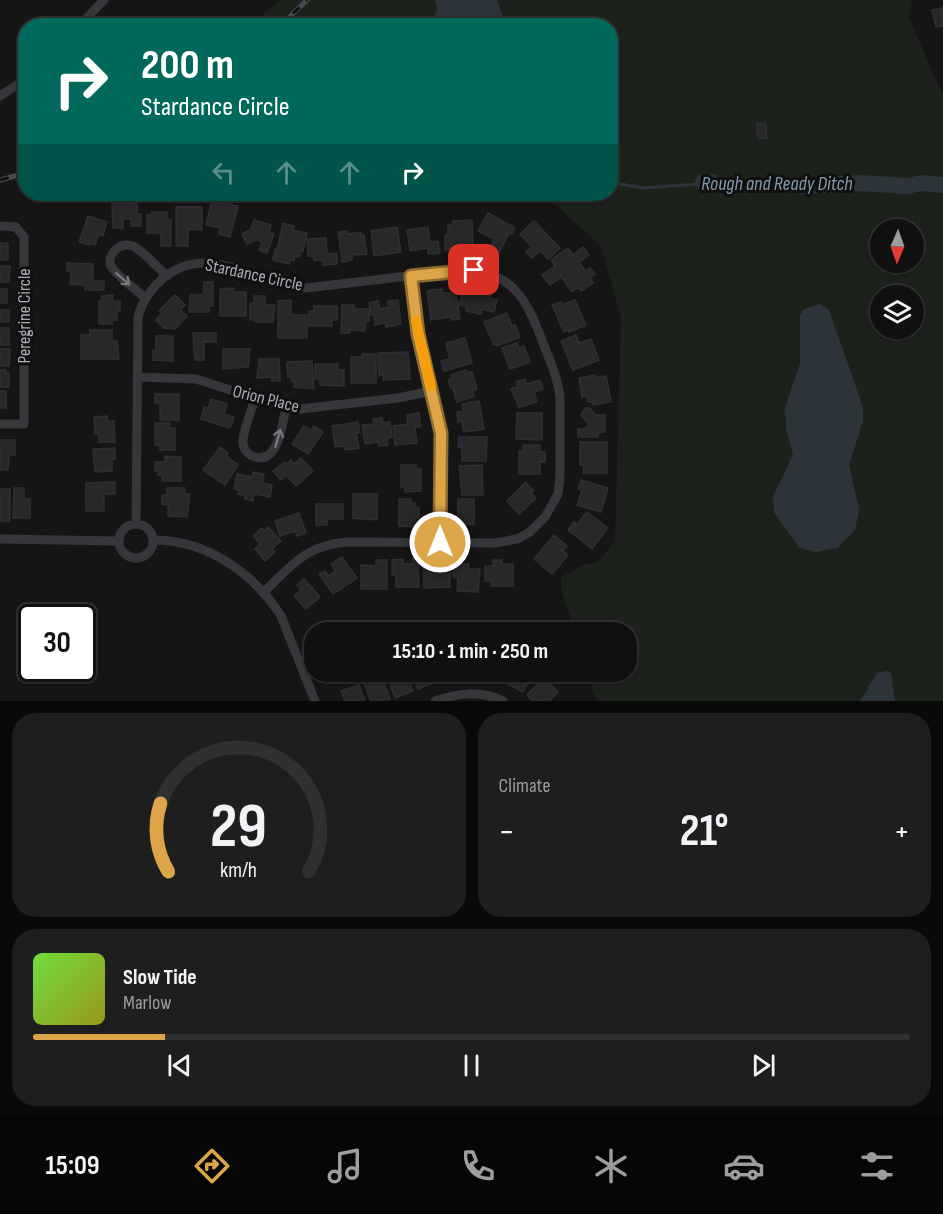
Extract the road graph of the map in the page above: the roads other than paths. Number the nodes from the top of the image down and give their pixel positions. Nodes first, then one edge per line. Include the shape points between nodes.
1 (104, 0) edge
2 (87, 18) edge
3 (18, 84) edge
4 (0, 96) edge
5 (0, 226) edge
6 (167, 276) junction
7 (411, 276) junction
8 (146, 298) junction
9 (136, 377) junction
10 (432, 391) junction
11 (255, 398) junction
12 (286, 408) junction
13 (0, 424) edge
14 (136, 524) junction
15 (0, 539) edge
16 (153, 540) junction
17 (119, 541) junction
18 (440, 542) junction
19 (264, 592) junction
20 (315, 701) edge
21 (435, 701) edge
22 (503, 701) edge

1 - 2 street
3 - 4 street
5 - 13 street, Peregrine Circle via 16,227 24,237 24,424
6 - 7 street, Stardance Circle via 203,263 301,288
6 - 8 street, Stardance Circle
6 -> 8 street via 134,246 116,249 110,259 111,267
7 - 10 street via 418,334
7 - 18 street, Stardance Circle via 474,270 493,274 512,286 531,312 560,396 560,486 545,517 530,532 512,540
8 - 9 street, Stardance Circle via 137,329
9 - 11 street, Orion Place via 192,378
9 - 14 street, Stardance Circle
10 - 12 street, Orion Place via 323,408
10 - 18 street via 441,433
11 - 12 street, Orion Place
11 -> 12 street via 243,442 246,451 255,457 265,457 274,449
14 - 16 street via 147,529
14 - 17 street via 123,531
15 - 17 street
16 - 17 street via 147,554 139,558 125,554
16 - 19 street via 189,545 221,558
18 - 19 street, Stardance Circle via 326,544 304,554
19 - 20 street via 288,629
21 - 22 street via 475,693

